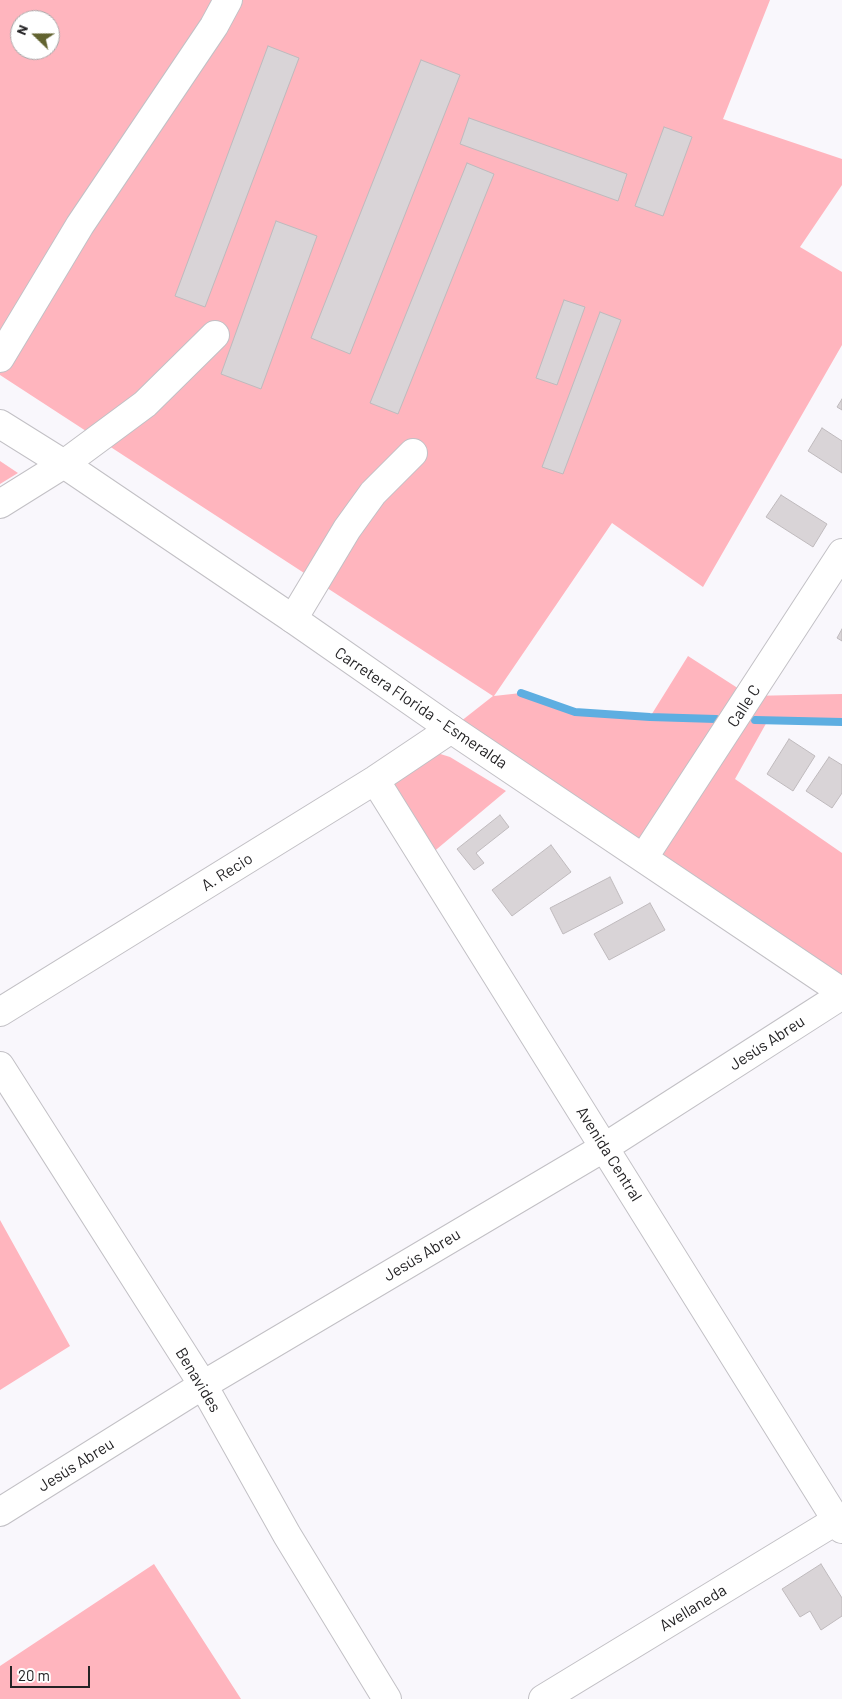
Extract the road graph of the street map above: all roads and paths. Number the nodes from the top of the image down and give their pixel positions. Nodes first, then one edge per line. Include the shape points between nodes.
1 (228, 0) edge
2 (215, 334) dead end
3 (0, 358) edge
4 (0, 424) edge
5 (412, 452) dead end
6 (64, 464) junction
7 (0, 504) edge
8 (842, 554) edge
9 (293, 619) junction
10 (451, 729) junction
11 (376, 780) junction
12 (644, 857) junction
13 (842, 993) edge
14 (0, 1012) edge
15 (0, 1066) edge
16 (605, 1147) junction
17 (203, 1385) junction
18 (0, 1512) edge
19 (840, 1522) edge
20 (387, 1699) edge
21 (543, 1699) edge

1 - 3 street via 214,26 80,225
2 - 6 street via 145,404
4 - 6 street, Carretera Florida - Esmeralda
5 - 9 street via 373,493 352,522
6 - 7 street
6 - 9 street, Carretera Florida - Esmeralda
8 - 12 street, Calle C
9 - 10 street, Carretera Florida - Esmeralda
10 - 11 street, A. Recio
10 - 12 street, Carretera Florida - Esmeralda
11 - 14 street, A. Recio
11 - 16 street, Avenida Central
12 - 13 street, Carretera Florida - Esmeralda
13 - 16 street, Jesús Abreu
15 - 17 street, Benavides
16 - 17 street, Jesús Abreu
16 - 19 street, Avenida Central
17 - 18 street, Jesús Abreu
17 - 20 street, Benavides via 287,1535
19 - 21 street, Avellaneda

